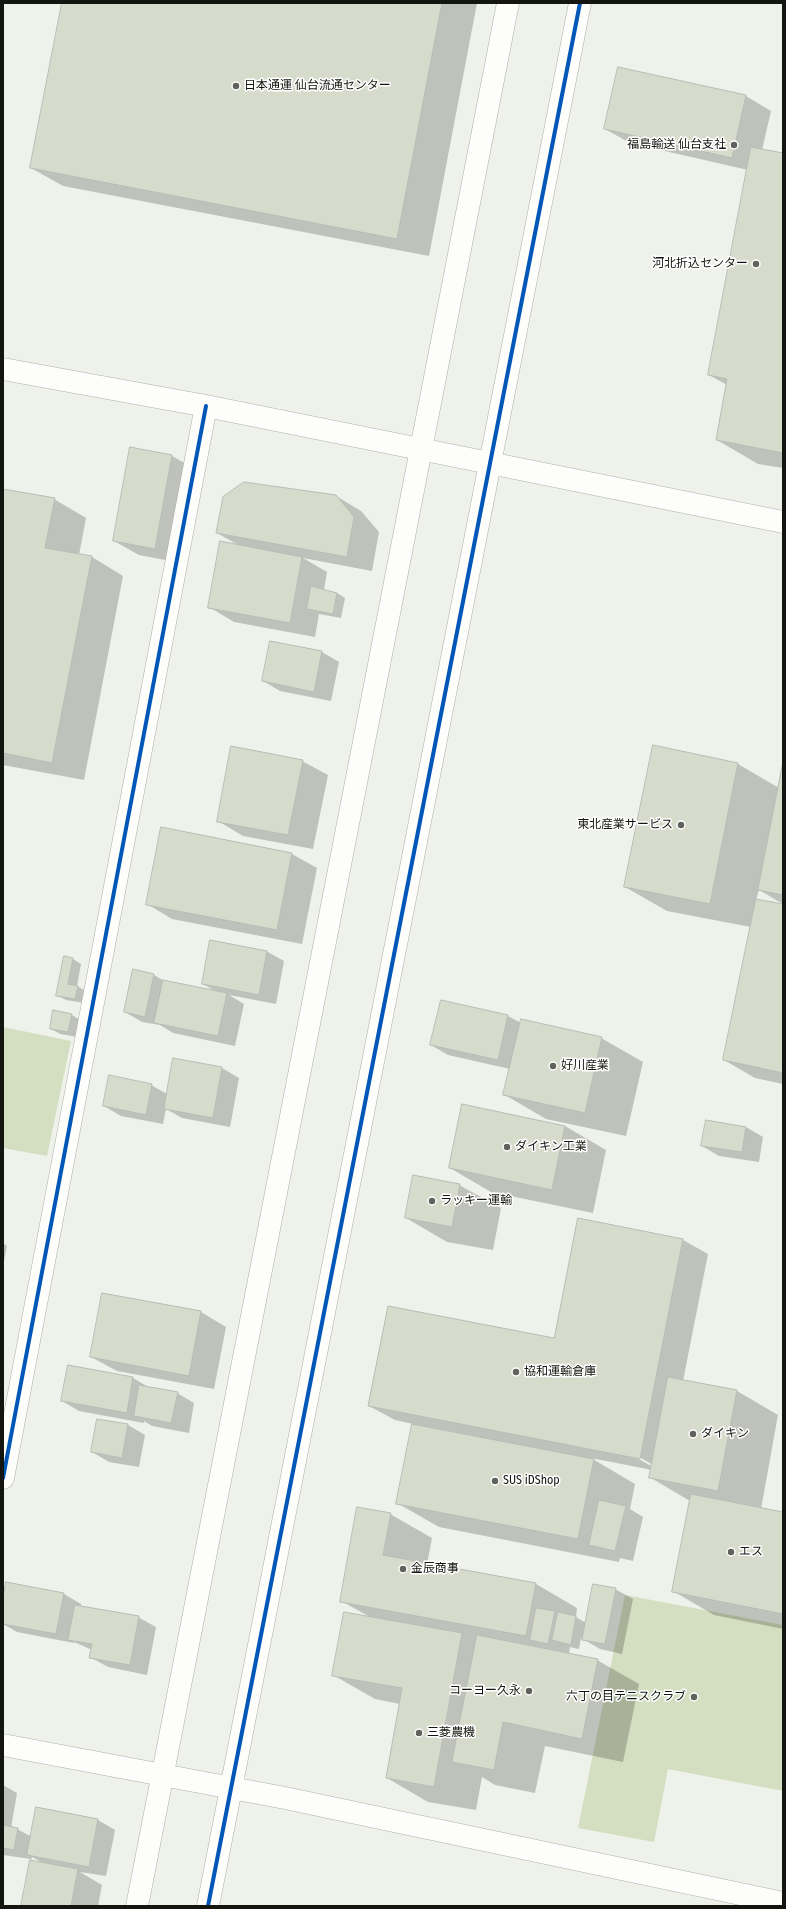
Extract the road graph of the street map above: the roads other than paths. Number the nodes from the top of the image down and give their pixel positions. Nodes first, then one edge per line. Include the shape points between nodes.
1 (508, 3) edge
2 (580, 3) edge
3 (3, 369) edge
4 (206, 406) junction
5 (422, 449) junction
6 (490, 463) junction
7 (783, 522) edge
8 (3, 1478) edge
9 (3, 1745) edge
10 (162, 1774) junction
11 (231, 1788) junction
12 (783, 1903) edge
13 (137, 1906) edge
14 (208, 1906) edge

1 - 5 street
2 - 6 street
3 - 4 street
4 - 5 street
4 - 8 street
5 - 6 street
5 - 10 street
6 - 7 street
6 - 11 street
9 - 10 street
10 - 11 street
10 - 13 street
11 - 12 street
11 - 14 street

